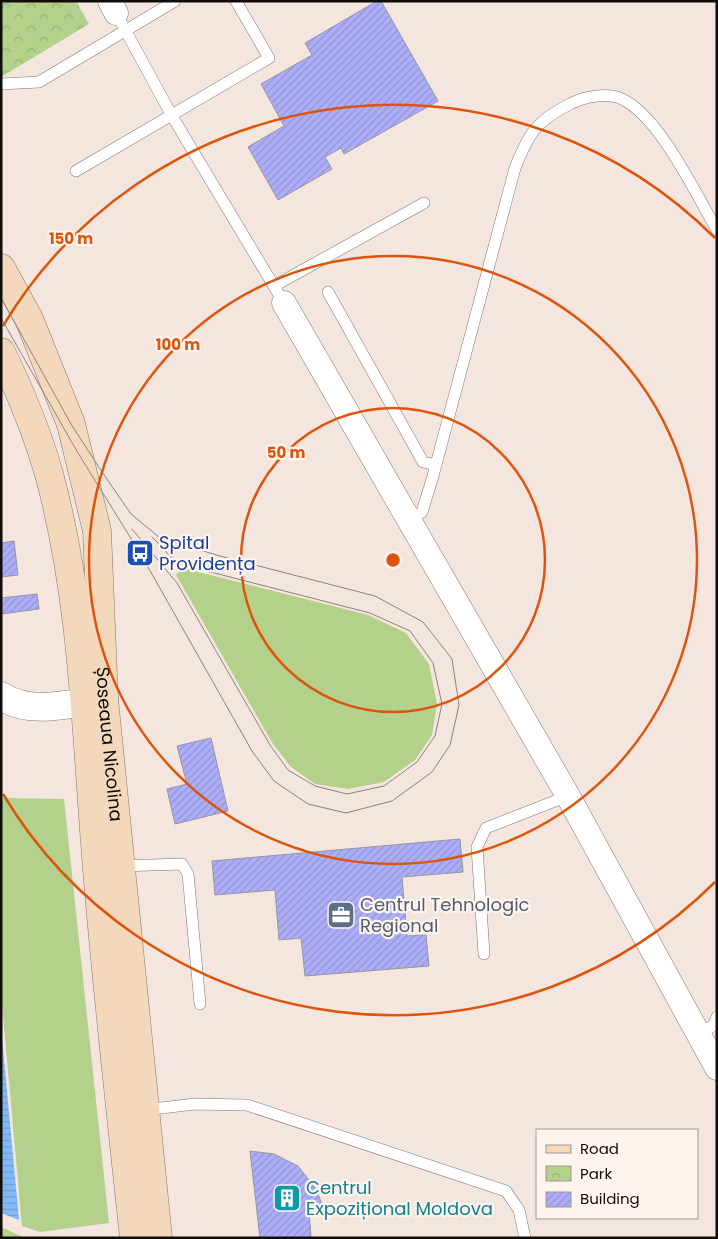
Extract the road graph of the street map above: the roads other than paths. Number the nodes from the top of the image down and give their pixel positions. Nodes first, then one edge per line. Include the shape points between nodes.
1 (175, 1) edge
2 (236, 1) edge
3 (117, 15) edge
4 (1, 84) edge
5 (172, 116) junction
6 (76, 171) dead end
7 (424, 204) dead end
8 (717, 230) edge
9 (1, 268) edge
10 (328, 292) dead end
11 (279, 294) junction
12 (1, 352) edge
13 (436, 466) junction
14 (410, 519) junction
15 (1, 696) edge
16 (95, 700) junction
17 (568, 796) junction
18 (109, 867) junction
19 (484, 954) dead end
20 (200, 1004) dead end
21 (717, 1017) edge
22 (699, 1033) junction
23 (717, 1068) edge
24 (133, 1111) junction
25 (134, 1238) edge
26 (158, 1238) edge
27 (525, 1238) edge

1 - 3 lane
2 - 5 lane via 269,58
3 - 4 lane via 39,82
3 - 5 lane
5 - 6 lane
5 - 11 lane
7 - 11 lane
8 - 13 lane via 666,142 642,113 620,98 599,96 575,101 547,116 527,138 516,168
9 - 16 main road, Șoseaua Nicolina via 29,319 71,424 97,532
10 - 13 lane via 422,462
11 - 14 street
12 - 16 main road, Șoseaua Nicolina via 29,415 49,473
13 - 14 lane via 422,512
14 - 17 street
15 - 16 street via 38,707
16 - 18 main road, Șoseaua Nicolina
17 - 19 lane via 486,828 477,846
17 - 22 street
18 - 20 lane via 182,864 188,874
18 - 24 main road, Șoseaua Nicolina
21 - 22 lane via 713,1026
22 - 23 street
24 - 25 main road, Șoseaua Nicolina
24 - 26 main road, Șoseaua Nicolina
24 - 27 lane via 195,1104 247,1104 506,1191 519,1210

